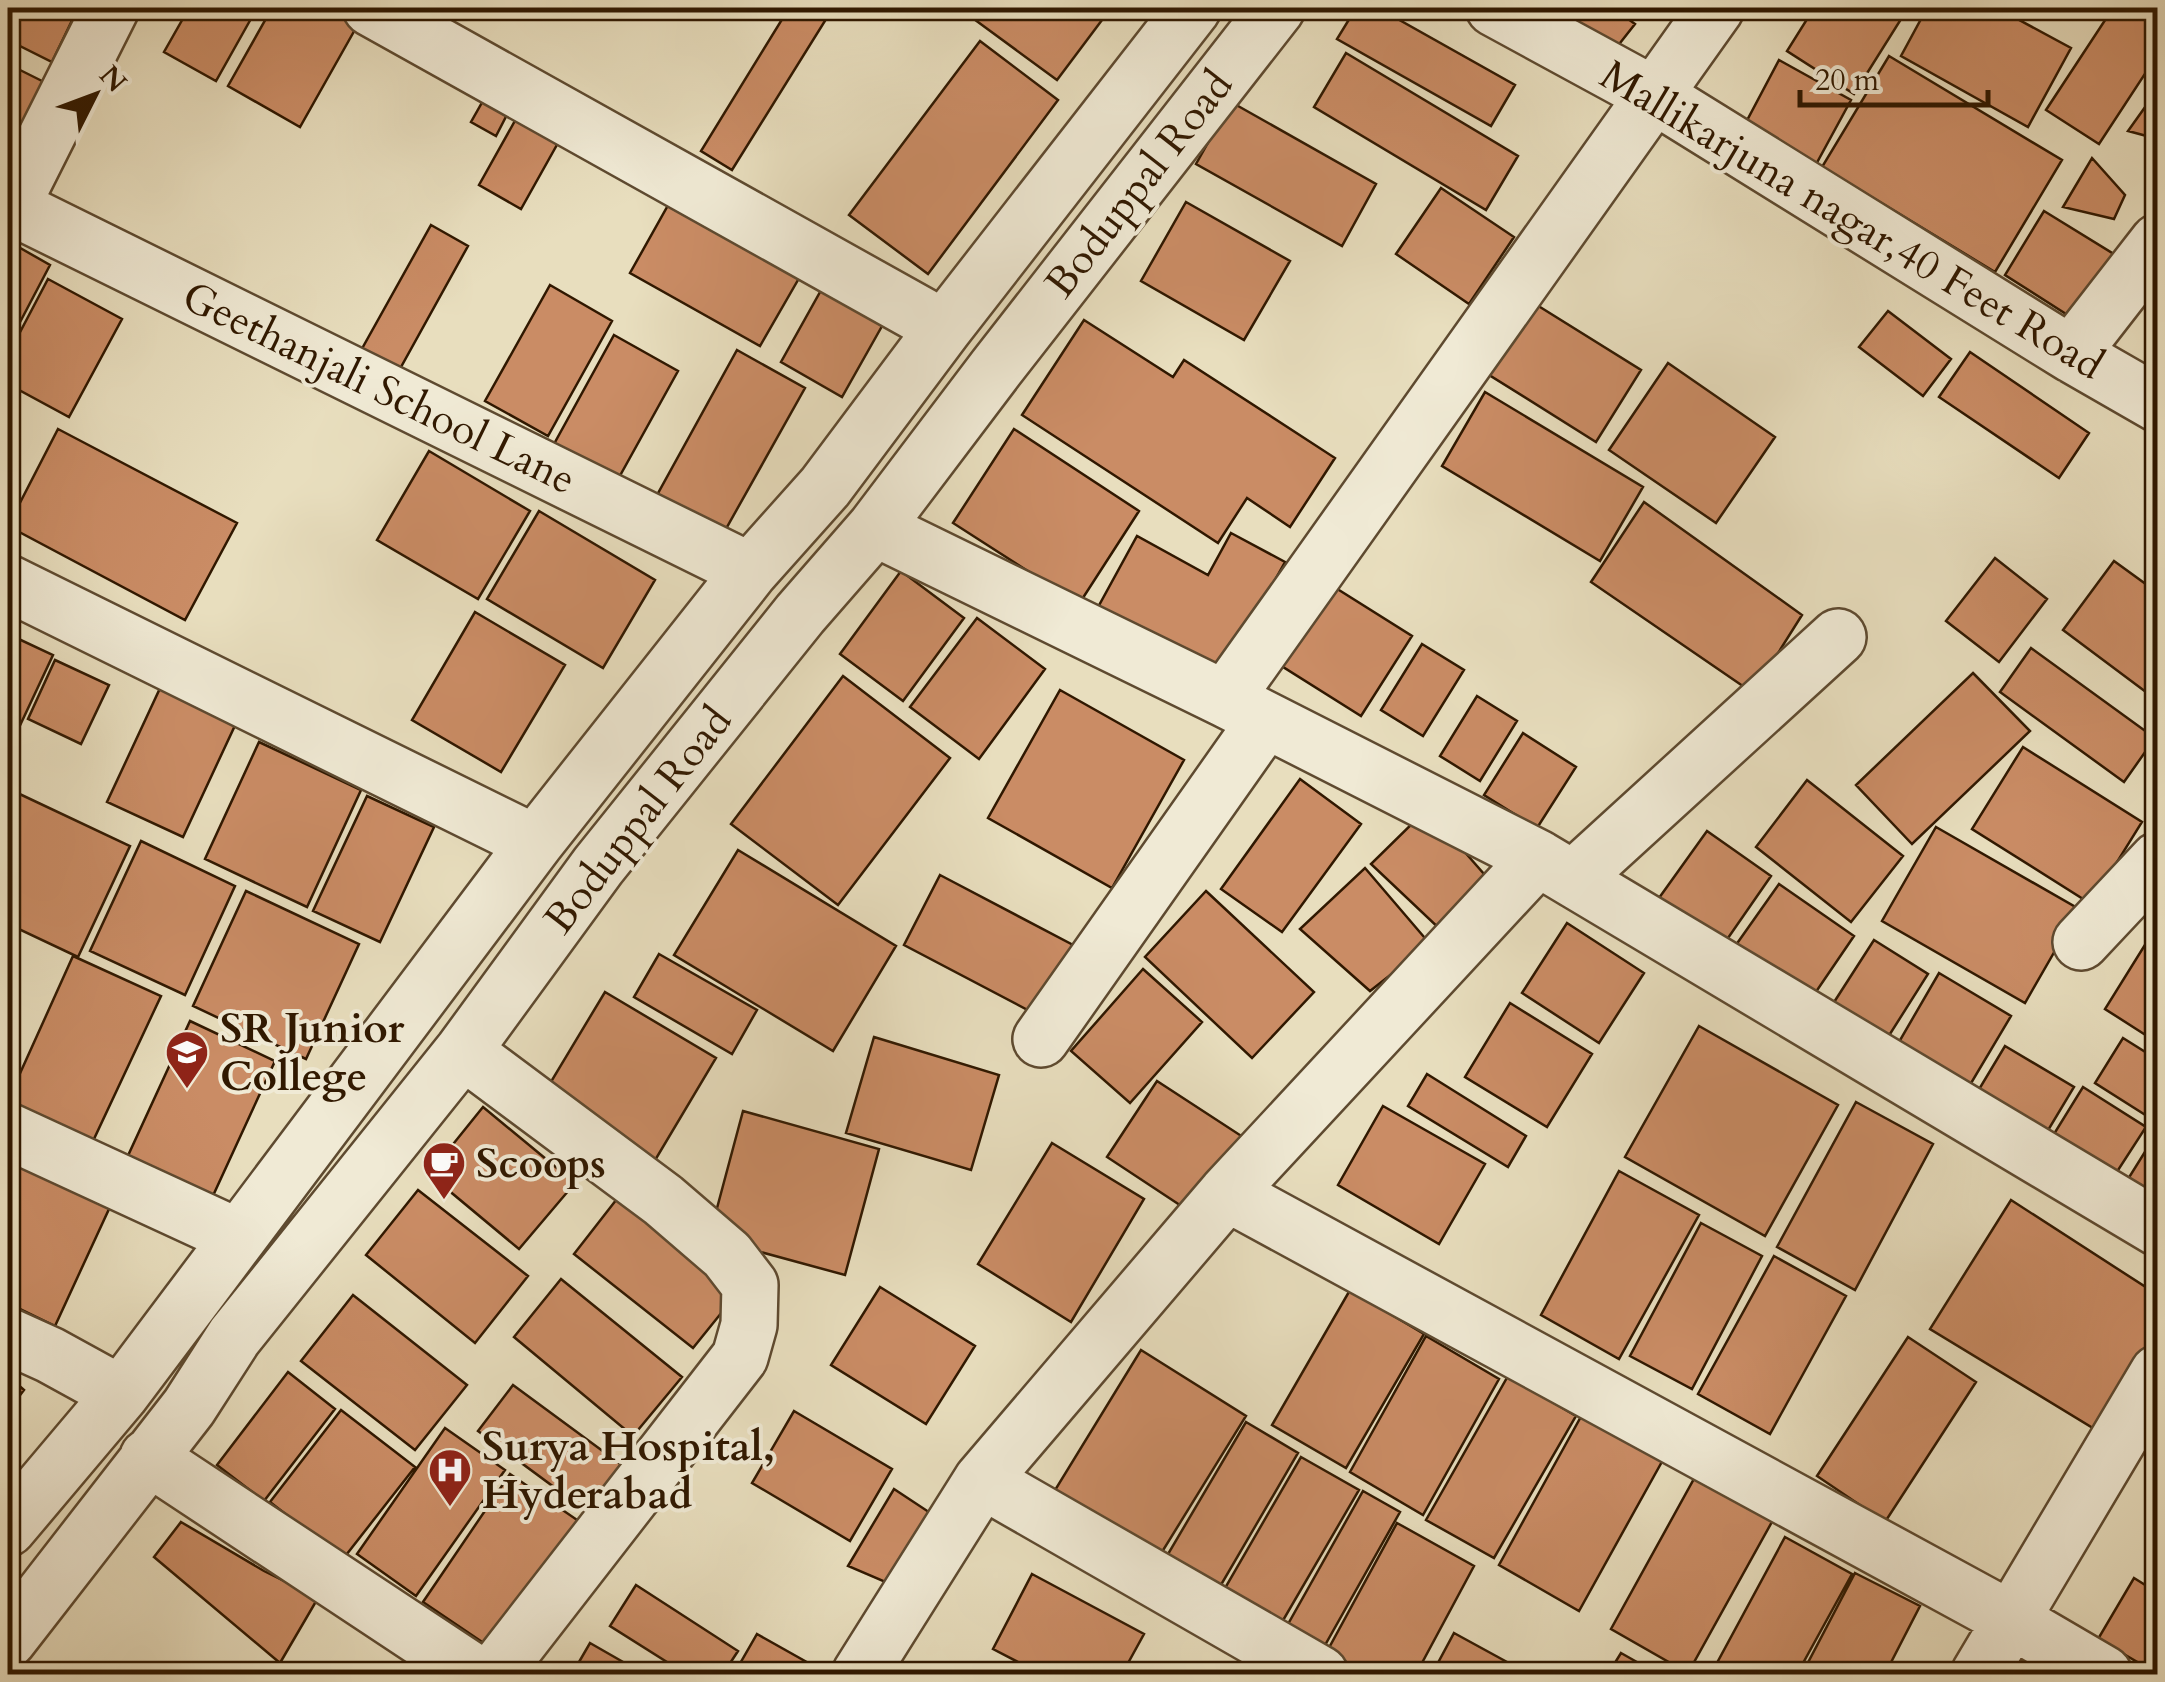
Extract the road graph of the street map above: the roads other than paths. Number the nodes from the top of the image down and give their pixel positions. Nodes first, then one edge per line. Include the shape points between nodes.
1 (111, 8) edge
2 (371, 8) edge
3 (1193, 8) edge
4 (1277, 8) edge
5 (1494, 8) edge
6 (1716, 8) edge
7 (1652, 94) junction
8 (10, 205) edge
9 (2158, 242) edge
10 (944, 328) junction
11 (2071, 354) junction
12 (2158, 404) edge
13 (876, 528) junction
14 (750, 571) junction
15 (8, 583) edge
16 (1838, 636) dead end
17 (1245, 710) junction
18 (535, 843) junction
19 (2158, 860) edge
20 (1556, 868) junction
21 (2081, 942) dead end
22 (1040, 1039) dead end
23 (463, 1051) junction
24 (8, 1130) edge
25 (1228, 1193) junction
26 (2158, 1228) edge
27 (238, 1237) junction
28 (8, 1336) edge
29 (2158, 1373) edge
30 (122, 1394) junction
31 (148, 1457) junction
32 (982, 1480) junction
33 (8, 1528) edge
34 (2010, 1619) junction
35 (8, 1640) edge
36 (476, 1674) edge
37 (494, 1674) edge
38 (860, 1674) edge
39 (1320, 1674) edge
40 (1979, 1674) edge
41 (2104, 1674) edge

1 - 8 street
2 - 10 street
3 - 10 street, Boduppal Road
4 - 13 street, Boduppal Road
5 - 7 street, Mallikarjuna nagar,40 Feet Road
6 - 7 street
7 - 11 street, Mallikarjuna nagar,40 Feet Road
7 - 17 street
8 - 14 street, Geethanjali School Lane
9 - 11 street
10 - 14 street, Boduppal Road via 826,487
11 - 12 street, Mallikarjuna nagar,40 Feet Road
13 - 17 street
13 - 23 street, Boduppal Road via 598,866
14 - 18 street, Boduppal Road
15 - 18 street
16 - 20 street
17 - 20 street
17 - 22 street
18 - 27 street, Boduppal Road
19 - 21 street
20 - 25 street
20 - 26 street
23 - 31 street, Boduppal Road via 234,1337
23 - 37 street via 663,1200 727,1255 750,1285 740,1357
24 - 27 street
25 - 32 street
25 - 34 street
27 - 30 street, Boduppal Road
28 - 30 street
29 - 34 street
30 - 33 street, Boduppal Road
31 - 35 street, Boduppal Road
31 - 36 street
32 - 38 street
32 - 39 street
34 - 40 street
34 - 41 street

